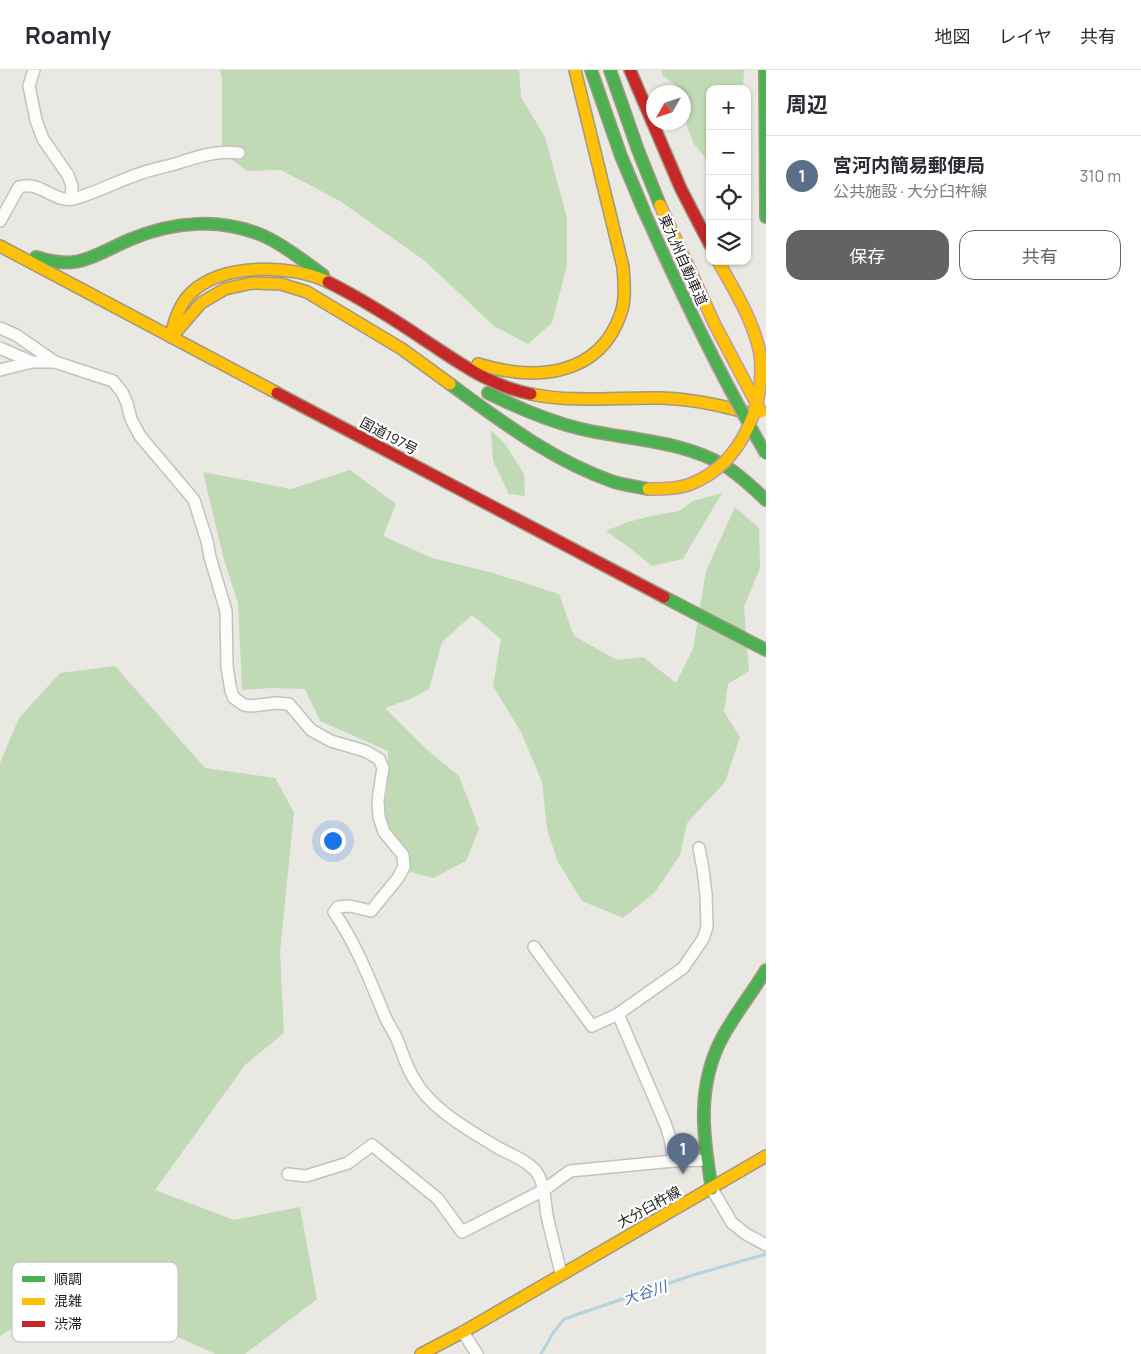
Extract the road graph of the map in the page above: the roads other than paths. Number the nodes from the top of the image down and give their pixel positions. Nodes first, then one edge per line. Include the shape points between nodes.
1 (34, 70) edge
2 (576, 70) edge
3 (591, 70) edge
4 (610, 70) edge
5 (630, 70) edge
6 (765, 70) edge
7 (239, 153) dead end
8 (70, 199) junction
9 (766, 217) edge
10 (0, 221) edge
11 (706, 237) edge
12 (0, 242) edge
13 (0, 246) edge
14 (720, 265) edge
15 (338, 286) junction
16 (209, 297) junction
17 (0, 328) edge
18 (171, 337) junction
19 (424, 339) junction
20 (0, 348) edge
21 (412, 356) junction
22 (32, 362) junction
23 (55, 362) junction
24 (0, 370) edge
25 (766, 420) edge
26 (342, 428) junction
27 (766, 454) edge
28 (766, 500) edge
29 (766, 650) edge
30 (699, 848) dead end
31 (534, 947) dead end
32 (766, 970) edge
33 (618, 1014) junction
34 (766, 1156) edge
35 (707, 1160) junction
36 (674, 1161) junction
37 (288, 1174) dead end
38 (712, 1189) junction
39 (544, 1190) junction
40 (766, 1245) edge
41 (561, 1274) junction
42 (463, 1332) junction
43 (421, 1354) edge
44 (477, 1354) edge

1 - 8 street via 29,86 36,120 43,139 68,175 72,186
2 - 19 main road via 622,267 624,298 613,330 601,347 577,365 532,375 485,367
3 - 27 main road, 東九州自動車道, bridge via 621,156 672,276 727,386
4 - 25 main road, 東九州自動車道, bridge via 660,205 715,325
5 - 11 main road via 681,189
6 - 9 main road
7 - 8 street via 207,153
8 - 10 street via 26,184 19,187
12 - 15 main road via 40,259 74,264 95,258 154,230 186,224 217,224 265,236
13 - 18 main road, 国道197号
14 - 21 main road, bridge via 757,342 763,372 761,398 759,411 743,443 715,471 692,483 648,489 604,480 548,450
15 - 18 main road via 289,270 251,271 218,278 197,288 182,303 173,319
15 - 19 main road
16 - 18 main road
16 - 21 main road via 234,287 261,282 294,287
16 - 26 main road via 196,312 194,332 206,347 283,388
17 - 23 street
18 - 26 main road, 国道197号
19 - 25 main road via 485,379 517,391 566,399 700,400 733,407
20 - 22 street
21 - 28 main road via 557,422 703,454 731,469
22 - 23 street
22 - 24 street
23 - 39 street via 113,381 127,402 140,436 194,500 226,611 227,667 234,698 251,706 276,702 289,704 311,730 378,759 383,768 379,817 384,832 403,855 404,867 371,911 338,906 334,912 363,962 407,1066 422,1092 448,1116 531,1166 540,1177
26 - 29 main road, 国道197号
30 - 33 street via 706,894 707,927 703,939 683,968
31 - 33 street via 592,1026
32 - 35 main road via 721,1040 707,1074 702,1114
33 - 36 street via 665,1123
34 - 38 main road, 大分臼杵線
35 - 36 street
35 - 38 main road
36 - 39 street via 570,1171
37 - 39 street via 306,1176 348,1163 372,1145 438,1199 462,1232
38 - 40 street via 737,1228
38 - 41 main road, 大分臼杵線
39 - 41 street
41 - 42 main road, 大分臼杵線
42 - 43 main road, 大分臼杵線
42 - 44 street

